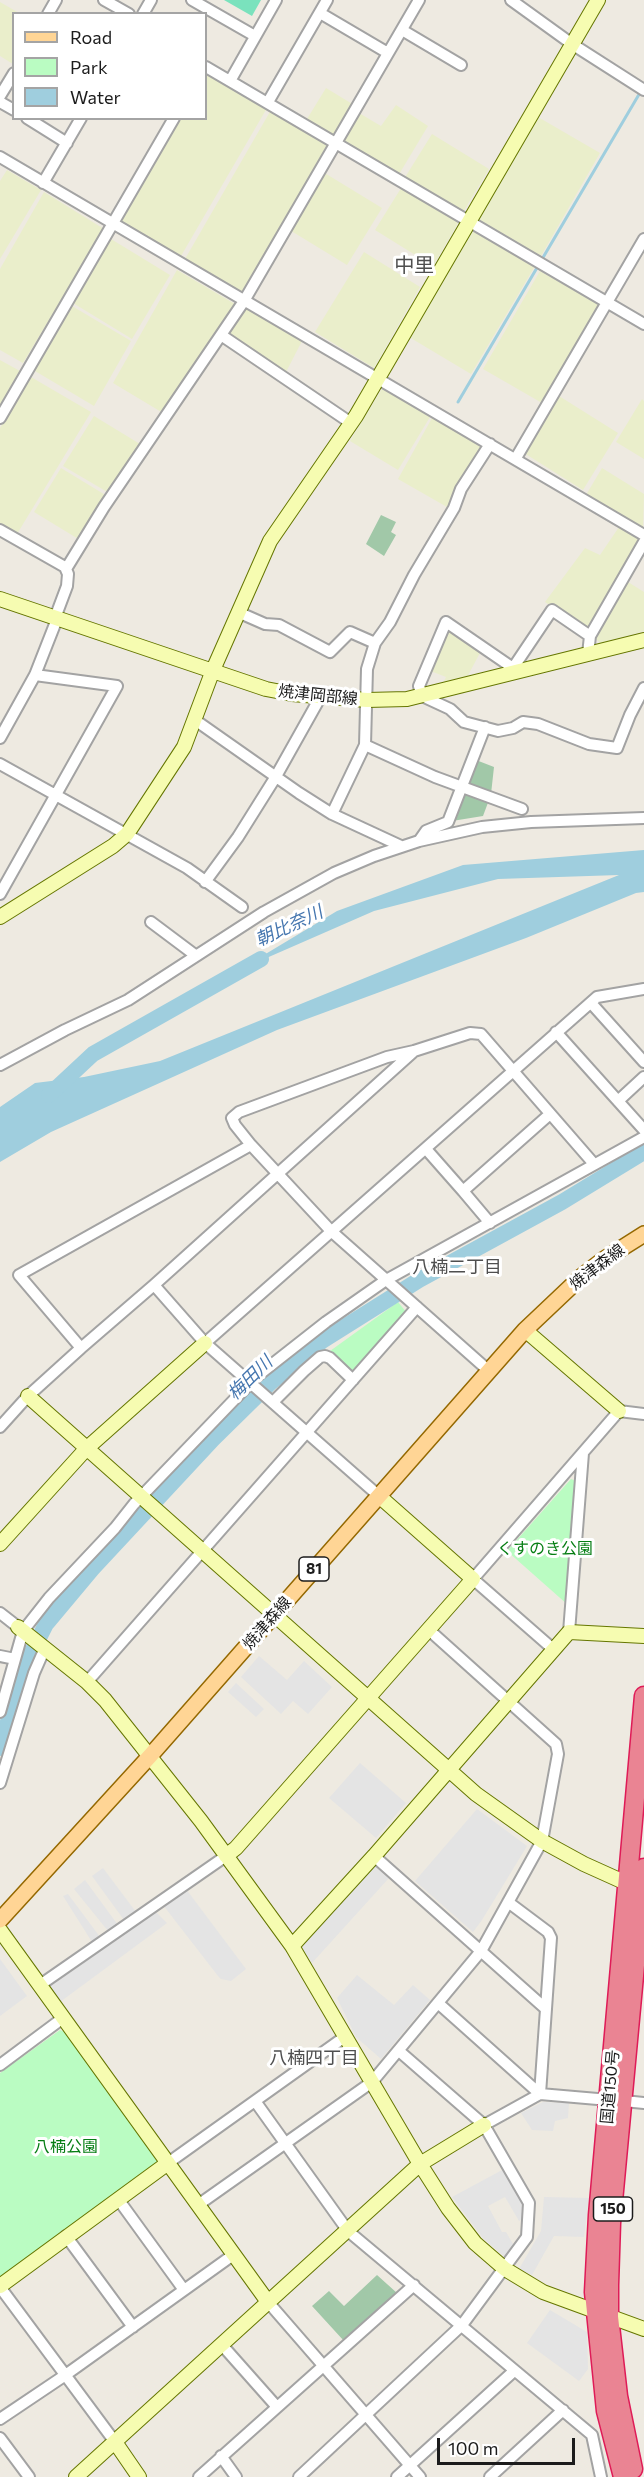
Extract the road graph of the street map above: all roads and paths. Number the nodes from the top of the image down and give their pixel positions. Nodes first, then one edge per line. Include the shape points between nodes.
1 (104, 0) edge
2 (192, 0) edge
3 (276, 0) edge
4 (327, 0) edge
5 (419, 0) edge
6 (511, 0) edge
7 (598, 0) edge
8 (125, 12) edge
9 (320, 13) junction
10 (402, 30) junction
11 (255, 36) junction
12 (572, 44) junction
13 (388, 53) junction
14 (460, 65) dead end
15 (207, 68) edge
16 (12, 76) edge
17 (230, 81) junction
18 (644, 90) edge
19 (0, 96) edge
20 (268, 102) junction
21 (30, 120) edge
22 (80, 120) edge
23 (173, 120) edge
24 (337, 142) junction
25 (67, 143) junction
26 (0, 157) edge
27 (43, 183) junction
28 (469, 221) junction
29 (113, 223) junction
30 (644, 239) edge
31 (244, 301) junction
32 (608, 303) junction
33 (644, 324) edge
34 (221, 335) junction
35 (378, 378) junction
36 (0, 418) edge
37 (351, 423) junction
38 (490, 444) junction
39 (516, 458) junction
40 (0, 530) edge
41 (644, 535) edge
42 (644, 542) edge
43 (66, 569) junction
44 (0, 599) edge
45 (240, 613) junction
46 (56, 618) junction
47 (590, 636) junction
48 (644, 640) edge
49 (375, 643) junction
50 (588, 654) junction
51 (213, 670) junction
52 (514, 670) junction
53 (35, 675) junction
54 (644, 687) edge
55 (321, 696) junction
56 (422, 696) junction
57 (367, 700) junction
58 (195, 720) junction
59 (485, 728) junction
60 (0, 738) edge
61 (365, 745) junction
62 (0, 764) edge
63 (275, 778) junction
64 (462, 788) junction
65 (56, 795) junction
66 (522, 809) dead end
67 (332, 814) junction
68 (642, 817) edge
69 (127, 834) junction
70 (419, 841) junction
71 (401, 846) junction
72 (206, 882) junction
73 (0, 894) edge
74 (242, 907) dead end
75 (0, 917) edge
76 (151, 922) dead end
77 (195, 955) junction
78 (644, 989) edge
79 (591, 1002) junction
80 (556, 1032) junction
81 (414, 1051) junction
82 (644, 1062) edge
83 (0, 1065) edge
84 (513, 1071) junction
85 (644, 1077) edge
86 (618, 1101) junction
87 (550, 1114) junction
88 (644, 1130) edge
89 (644, 1137) edge
90 (252, 1145) junction
91 (426, 1149) junction
92 (594, 1164) junction
93 (278, 1173) junction
94 (464, 1191) junction
95 (490, 1223) junction
96 (331, 1231) junction
97 (644, 1234) edge
98 (388, 1282) junction
99 (154, 1285) junction
100 (414, 1305) junction
101 (525, 1330) junction
102 (205, 1343) junction
103 (81, 1348) junction
104 (489, 1371) junction
105 (353, 1380) junction
106 (252, 1384) junction
107 (28, 1396) junction
108 (271, 1401) junction
109 (619, 1411) junction
110 (644, 1414) edge
111 (0, 1427) edge
112 (307, 1433) junction
113 (86, 1449) junction
114 (583, 1453) junction
115 (379, 1496) junction
116 (142, 1499) junction
117 (0, 1544) edge
118 (201, 1552) junction
119 (473, 1579) junction
120 (0, 1613) edge
121 (273, 1616) junction
122 (429, 1630) junction
123 (22, 1631) junction
124 (569, 1632) junction
125 (644, 1636) edge
126 (44, 1648) junction
127 (553, 1649) junction
128 (0, 1656) edge
129 (15, 1659) junction
130 (87, 1682) junction
131 (644, 1696) edge
132 (368, 1699) junction
133 (508, 1701) junction
134 (0, 1712) edge
135 (150, 1755) junction
136 (448, 1770) junction
137 (0, 1783) edge
138 (542, 1841) junction
139 (225, 1856) junction
140 (374, 1856) junction
141 (644, 1868) edge
142 (638, 1889) edge
143 (508, 1902) junction
144 (0, 1920) edge
145 (0, 1930) edge
146 (292, 1946) junction
147 (481, 1951) junction
148 (40, 1985) junction
149 (438, 2002) junction
150 (546, 2009) junction
151 (63, 2018) junction
152 (346, 2036) junction
153 (399, 2051) junction
154 (0, 2065) edge
155 (372, 2082) junction
156 (540, 2094) junction
157 (255, 2101) junction
158 (617, 2101) junction
159 (644, 2103) edge
160 (484, 2124) junction
161 (285, 2144) junction
162 (168, 2163) junction
163 (420, 2164) junction
164 (118, 2199) junction
165 (198, 2205) junction
166 (348, 2231) junction
167 (66, 2236) junction
168 (232, 2255) junction
169 (504, 2270) junction
170 (414, 2285) junction
171 (0, 2286) edge
172 (184, 2290) junction
173 (268, 2302) junction
174 (602, 2315) junction
175 (462, 2325) junction
176 (133, 2327) junction
177 (644, 2329) edge
178 (222, 2344) junction
179 (323, 2366) junction
180 (514, 2371) junction
181 (64, 2376) junction
182 (277, 2407) junction
183 (562, 2410) junction
184 (366, 2416) junction
185 (0, 2420) edge
186 (0, 2438) edge
187 (115, 2442) junction
188 (221, 2456) junction
189 (410, 2465) junction
190 (599, 2472) edge
191 (29, 2477) edge
192 (76, 2477) edge
193 (139, 2477) edge
194 (199, 2477) edge
195 (236, 2477) edge
196 (299, 2477) edge
197 (397, 2477) edge
198 (420, 2477) edge
199 (490, 2477) edge
200 (591, 2477) edge
201 (623, 2477) edge
202 (635, 2477) edge

1 - 8 street
2 - 11 street
3 - 11 street
4 - 9 street
5 - 10 street
6 - 12 street
7 - 12 street
9 - 13 street
9 - 20 street
10 - 13 street
10 - 14 street
11 - 17 street
12 - 18 street
12 - 28 street
13 - 24 street
15 - 17 street
16 - 19 street
17 - 20 street
20 - 24 street
21 - 25 street
22 - 25 street
23 - 29 street
24 - 28 street
24 - 31 street
25 - 27 street
26 - 27 street
27 - 29 street
28 - 32 street
28 - 35 street
29 - 31 street
29 - 36 street
30 - 32 street
31 - 34 street
31 - 35 street
32 - 33 street
32 - 39 street
34 - 37 street
34 - 43 street
35 - 37 street
35 - 38 street
37 - 45 street via 270,541
38 - 39 street
38 - 49 street
39 - 41 street
40 - 43 street
42 - 47 street
43 - 46 street via 67,586
44 - 46 street, 焼津岡部線
45 - 49 street via 265,624 279,625 330,652 350,632
45 - 51 street
46 - 51 street, 焼津岡部線
46 - 53 street
47 - 50 street
47 - 52 street via 552,610
48 - 50 street, 焼津岡部線
49 - 57 street via 367,669
50 - 52 street, 焼津岡部線
51 - 55 street, 焼津岡部線 via 280,692
51 - 58 street
52 - 56 street, 焼津岡部線
52 - 56 street via 446,622 419,686
53 - 60 street
53 - 65 street via 117,686
54 - 59 street via 617,748 589,744 538,724 523,722 498,731
55 - 57 street, 焼津岡部線
55 - 63 street
56 - 57 street, 焼津岡部線
56 - 59 street via 450,709 464,722
57 - 61 street
58 - 63 street
58 - 69 street via 184,747
59 - 64 street
61 - 64 street
61 - 67 street
62 - 65 street
63 - 67 street
63 - 72 street
64 - 66 street
64 - 70 street via 448,822 426,831
65 - 69 street
65 - 73 street
67 - 71 street
68 - 70 street via 491,826
69 - 72 street
69 - 75 street
70 - 71 street
71 - 77 street via 293,895
72 - 74 street
76 - 77 street
77 - 83 street via 128,1000
78 - 79 street via 602,995
79 - 80 street
79 - 82 street
80 - 84 street
80 - 86 street
81 - 84 street via 470,1033 481,1034
81 - 90 street via 387,1057 239,1112 232,1118
81 - 93 street
84 - 87 street
84 - 91 street
85 - 86 street
86 - 88 street
87 - 92 street
87 - 94 street
89 - 92 street
90 - 93 street
90 - 103 street via 19,1275
91 - 94 street
91 - 96 street
92 - 95 street
93 - 96 street
93 - 99 street
94 - 95 street
95 - 98 street
96 - 98 street
96 - 102 street
97 - 101 main road, 焼津森線 / 81 via 581,1277
98 - 100 street
98 - 106 street via 326,1322
99 - 102 street
99 - 103 street
100 - 104 street
100 - 105 street
101 - 104 main road, 焼津森線 / 81
101 - 109 street
102 - 106 street
102 - 113 street
103 - 107 street
104 - 115 main road, 焼津森線 / 81
105 - 108 street via 330,1358 320,1357
105 - 112 street
106 - 108 street
106 - 116 street
107 - 111 street
107 - 113 street
108 - 112 street
109 - 110 street
109 - 114 street
112 - 115 street
112 - 118 street
113 - 116 street
113 - 117 street
114 - 119 street
114 - 124 street
115 - 119 street
115 - 121 main road, 焼津森線 / 81
116 - 118 street
116 - 123 street
118 - 121 street
118 - 130 street
119 - 122 street
119 - 127 street
120 - 123 street
121 - 132 street
121 - 135 main road, 焼津森線 / 81
122 - 132 street
122 - 133 street
123 - 126 street
123 - 129 street
124 - 125 street
124 - 127 street
126 - 130 street
126 - 137 street
127 - 133 street
128 - 129 street
129 - 134 street
130 - 135 street
131 - 142 highway, 国道150号 / 150
132 - 136 street
132 - 139 street
133 - 136 street
133 - 138 street via 553,1740 558,1749
135 - 139 street
135 - 144 main road, 焼津森線 / 81
136 - 138 street
136 - 140 street
138 - 142 street
138 - 143 street
139 - 146 street
139 - 148 street
140 - 146 street
140 - 147 street
141 - 142 highway, 国道150号 / 150
142 - 158 highway, 国道150号 / 150
143 - 147 street
143 - 150 street via 551,1938
145 - 148 street
146 - 152 street
147 - 149 street
147 - 150 street
148 - 151 street
149 - 153 street
149 - 156 street
150 - 156 street
151 - 154 street
151 - 162 street
152 - 155 street
152 - 157 street
153 - 155 street
153 - 160 street
155 - 161 street
155 - 163 street
156 - 158 street
156 - 160 street
157 - 161 street
157 - 162 street
158 - 159 street
158 - 174 highway, 国道150号 / 150 via 598,2215
160 - 163 street
160 - 169 street via 529,2203 527,2237
161 - 165 street
161 - 166 street
162 - 164 street
162 - 165 street
163 - 166 street
163 - 169 street via 463,2229
164 - 167 street
164 - 172 street
165 - 168 street
166 - 170 street
166 - 173 street
167 - 171 street
167 - 176 street
168 - 172 street
168 - 173 street
169 - 174 street via 543,2292
169 - 175 street
170 - 175 street
170 - 179 street
171 - 181 street
172 - 176 street
173 - 178 street
173 - 179 street
174 - 177 street
174 - 201 highway, 国道150号 / 150 via 606,2411
174 - 202 highway, 国道150号 / 150
175 - 180 street
175 - 184 street
176 - 181 street
178 - 182 street
178 - 187 street
179 - 182 street
179 - 184 street
180 - 183 street
180 - 189 street
181 - 185 street
181 - 187 street
182 - 188 street
183 - 190 street via 592,2434
183 - 199 street
184 - 189 street
184 - 196 street
186 - 191 street
187 - 192 street
187 - 193 street
188 - 194 street
188 - 195 street
189 - 197 street
189 - 198 street
190 - 200 street

